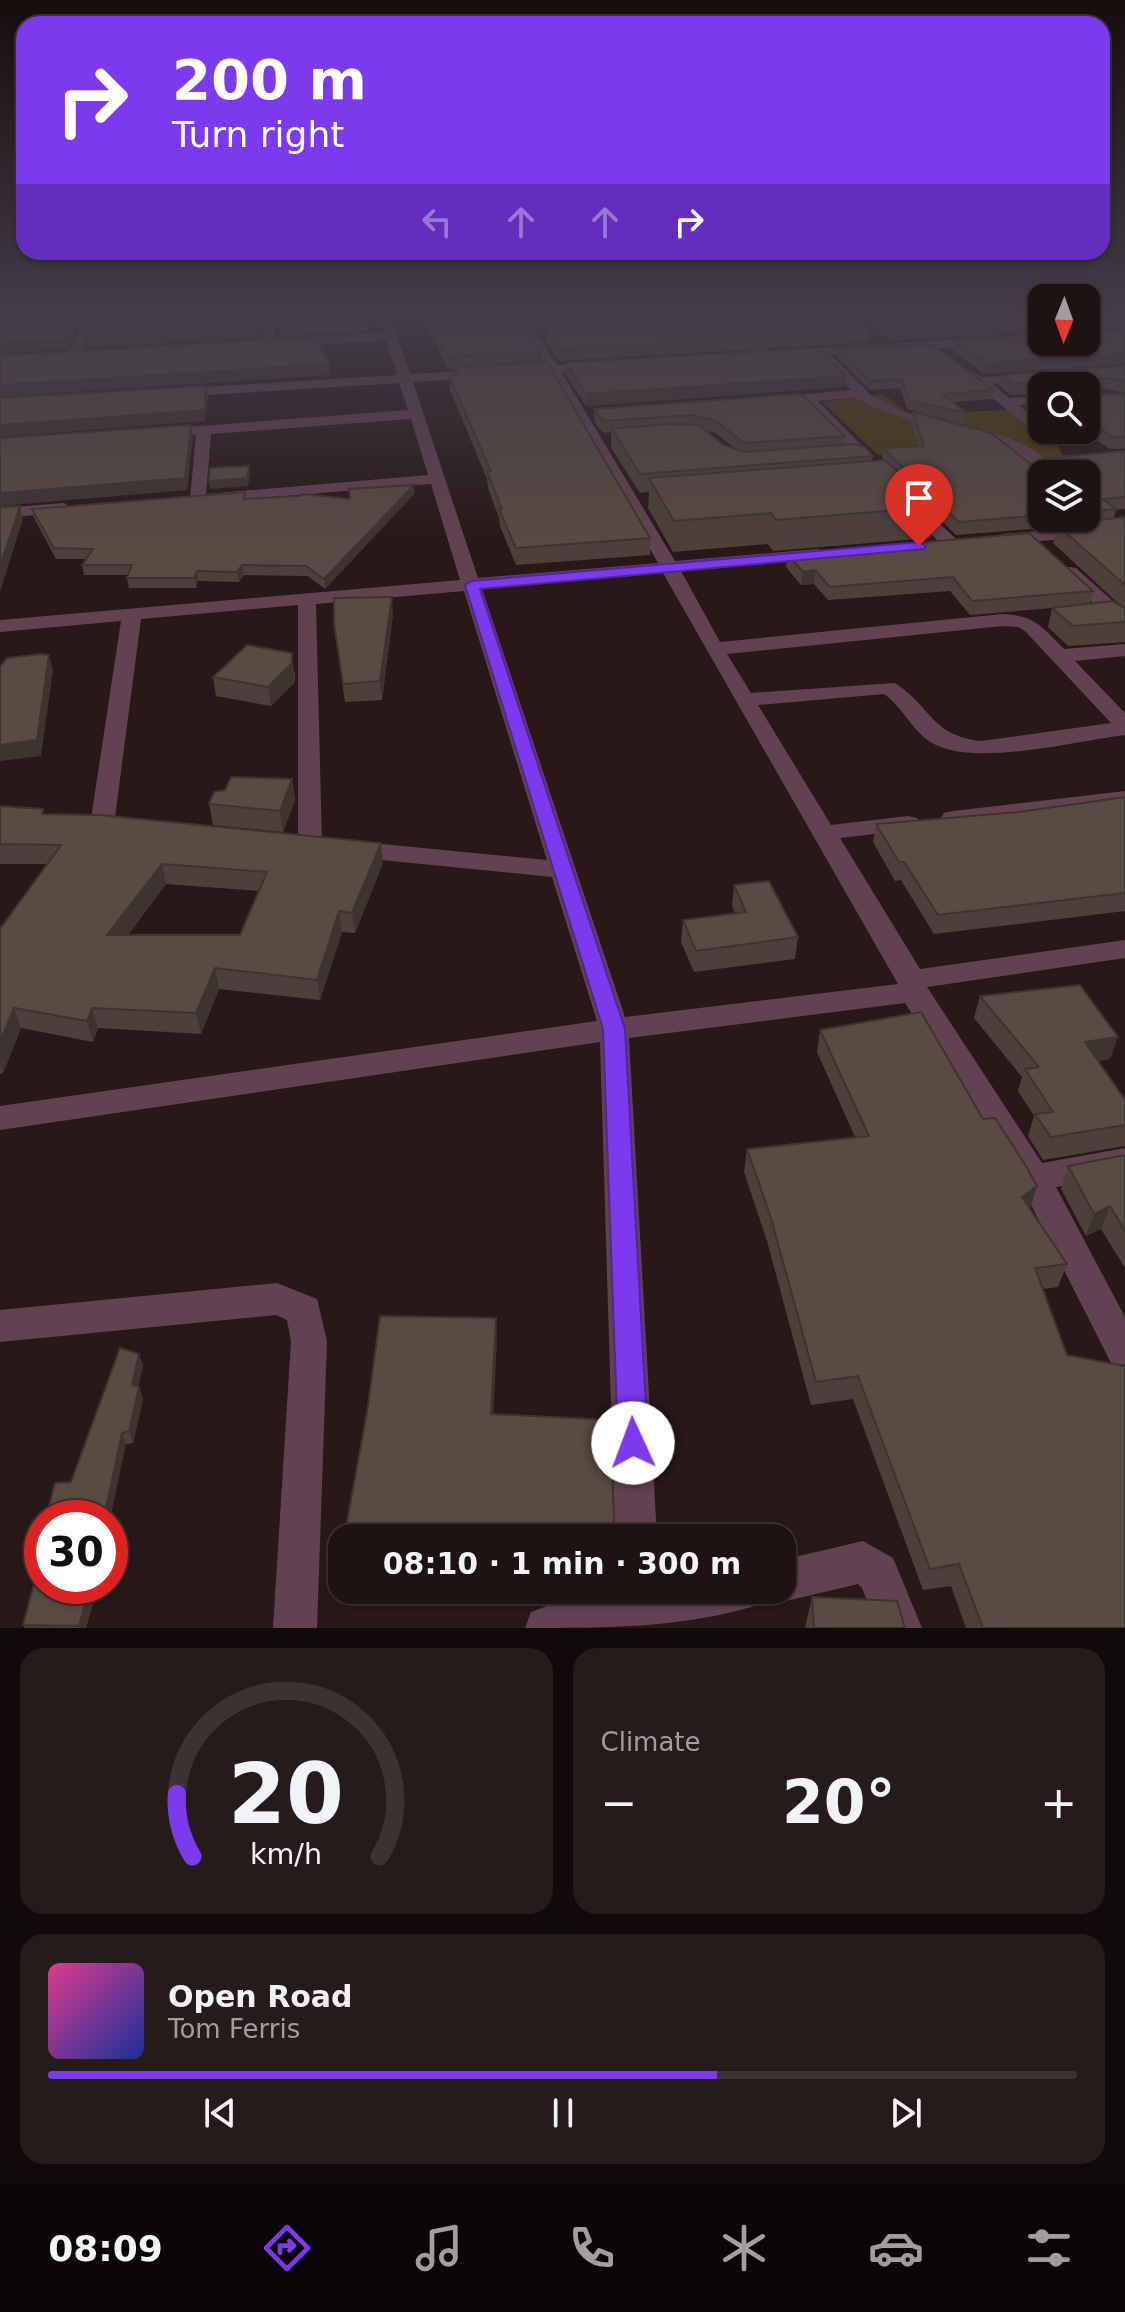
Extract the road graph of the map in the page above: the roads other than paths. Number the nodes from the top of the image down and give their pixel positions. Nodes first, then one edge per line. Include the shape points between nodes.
1 (223, 390) edge
2 (409, 390) edge
3 (570, 390) edge
4 (860, 390) edge
5 (992, 390) edge
6 (156, 394) edge
7 (858, 394) junction
8 (807, 398) junction
9 (1028, 401) edge
10 (762, 402) edge
11 (1007, 402) junction
12 (417, 414) junction
13 (1028, 418) edge
14 (204, 430) junction
15 (141, 434) edge
16 (1071, 444) edge
17 (836, 456) edge
18 (864, 456) junction
19 (1125, 456) edge
20 (1031, 460) edge
21 (880, 472) edge
22 (437, 479) junction
23 (900, 493) edge
24 (76, 507) edge
25 (0, 513) edge
26 (1116, 529) edge
27 (1031, 537) junction
28 (990, 540) edge
29 (919, 546) edge
30 (842, 552) edge
31 (671, 566) junction
32 (472, 585) junction
33 (307, 600) junction
34 (1083, 614) edge
35 (132, 615) junction
36 (1119, 616) edge
37 (1052, 618) edge
38 (1022, 621) junction
39 (0, 626) edge
40 (714, 649) junction
41 (1125, 650) edge
42 (1059, 656) junction
43 (744, 700) junction
44 (1125, 727) edge
45 (1125, 798) edge
46 (73, 822) edge
47 (102, 825) junction
48 (132, 828) edge
49 (824, 833) junction
50 (280, 842) edge
51 (310, 845) junction
52 (564, 870) junction
53 (1125, 949) edge
54 (913, 986) junction
55 (614, 1029) junction
56 (0, 1118) edge
57 (1125, 1161) edge
58 (1034, 1178) junction
59 (0, 1326) edge
60 (1125, 1353) edge
61 (635, 1524) edge
62 (796, 1578) edge
63 (674, 1604) edge
64 (639, 1611) edge
65 (295, 1628) edge
66 (547, 1628) edge
67 (900, 1628) edge

1 - 6 street
2 - 12 street
3 - 31 street via 641,500
4 - 7 street
5 - 11 street
7 - 8 street
7 - 20 lane via 877,408 1010,442
8 - 10 street
8 - 18 street
9 - 11 street
11 - 13 street
12 - 14 street
12 - 22 street
14 - 15 street
14 - 22 street via 190,499
16 - 19 street
17 - 18 street
18 - 21 street
22 - 32 street
23 - 29 street via 957,543
24 - 25 street
26 - 27 street
27 - 28 street
27 - 36 street
30 - 31 street
31 - 32 street
31 - 40 street
32 - 33 street
32 - 52 street
33 - 35 street
33 - 51 street
34 - 36 street
35 - 39 street
35 - 47 street
37 - 38 street
38 - 40 street
38 - 42 street
40 - 43 street
41 - 42 street
42 - 44 street
43 - 44 street via 888,687 940,741 961,747
43 - 49 street
45 - 49 street
46 - 47 street
47 - 48 street
49 - 54 street
50 - 51 street
51 - 52 street
52 - 55 street
53 - 54 street
54 - 55 street
54 - 58 street
55 - 56 street
55 - 61 street
57 - 58 street
58 - 60 street
59 - 65 street via 277,1299 304,1310 309,1341
62 - 67 street via 863,1562 878,1573
63 - 64 street
64 - 66 street

